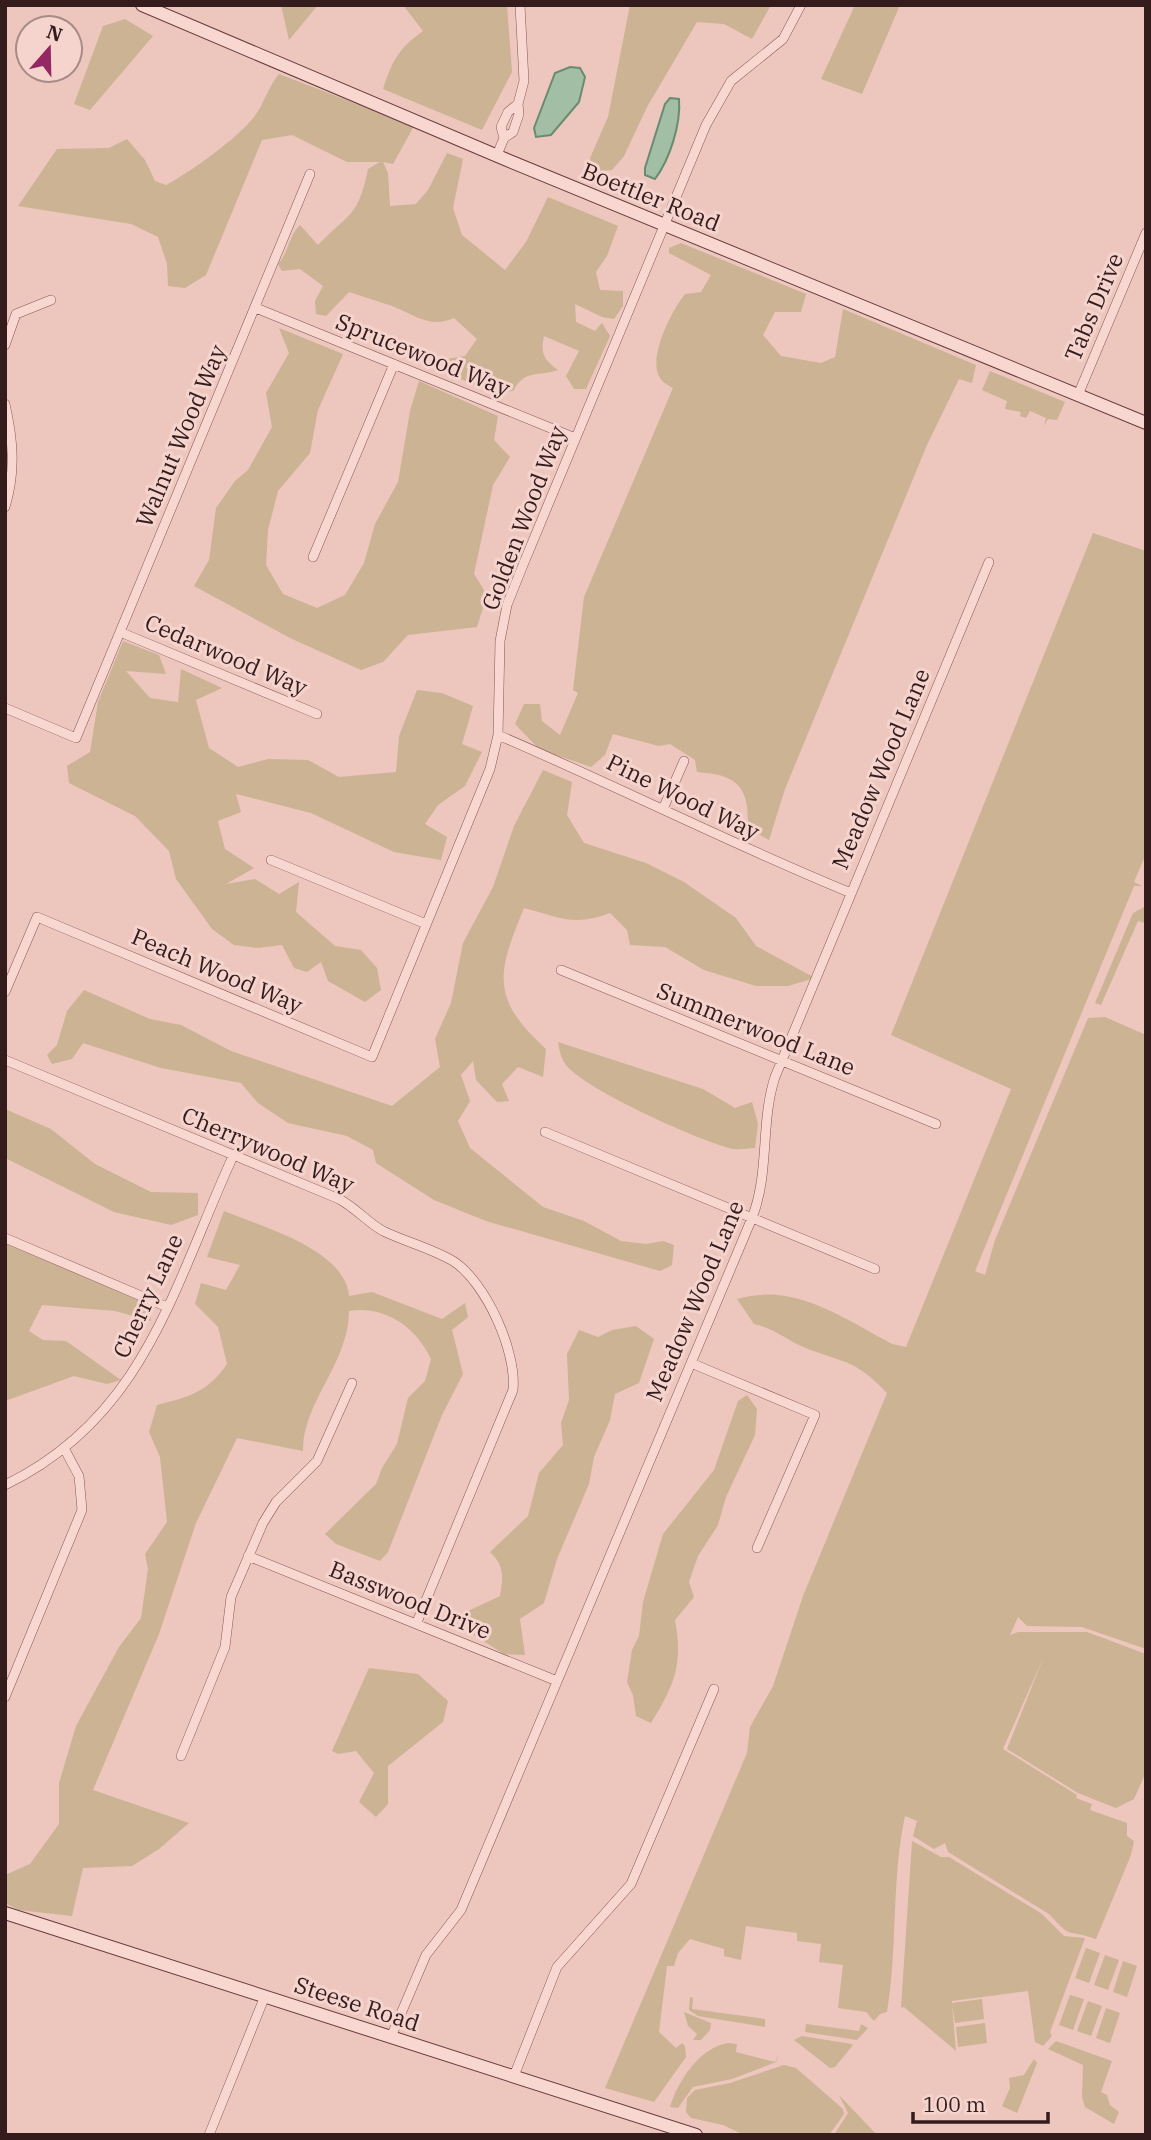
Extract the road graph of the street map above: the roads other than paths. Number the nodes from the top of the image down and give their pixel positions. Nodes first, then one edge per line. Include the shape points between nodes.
1 (142, 5) edge
2 (520, 5) edge
3 (801, 5) edge
4 (497, 155) junction
5 (310, 174) dead end
6 (665, 225) junction
7 (1146, 233) edge
8 (51, 300) dead end
9 (256, 308) junction
10 (5, 345) edge
11 (394, 364) junction
12 (1077, 395) junction
13 (5, 404) edge
14 (1146, 423) edge
15 (575, 438) junction
16 (5, 507) edge
17 (313, 556) dead end
18 (989, 562) dead end
19 (120, 632) junction
20 (5, 708) edge
21 (317, 714) dead end
22 (498, 736) junction
23 (684, 761) dead end
24 (663, 809) junction
25 (271, 860) dead end
26 (851, 893) junction
27 (426, 924) junction
28 (561, 970) dead end
29 (5, 992) edge
30 (349, 1048) joint
31 (5, 1060) edge
32 (781, 1060) junction
33 (936, 1124) dead end
34 (545, 1132) dead end
35 (234, 1154) junction
36 (752, 1218) junction
37 (5, 1238) edge
38 (875, 1269) dead end
39 (167, 1307) junction
40 (691, 1363) junction
41 (352, 1382) dead end
42 (64, 1448) junction
43 (5, 1485) edge
44 (757, 1548) dead end
45 (248, 1556) junction
46 (417, 1622) junction
47 (557, 1681) junction
48 (714, 1689) dead end
49 (5, 1697) edge
50 (181, 1756) dead end
51 (5, 1913) edge
52 (265, 1996) junction
53 (391, 2037) junction
54 (514, 2076) junction
55 (209, 2135) edge
56 (696, 2135) edge

1 - 4 street, Boettler Road
2 - 4 street via 524,81 518,104 500,127 504,138
3 - 6 street, Golden Wood Way via 783,39 731,81 706,125
4 - 6 street, Boettler Road
5 - 9 street, Walnut Wood Way
6 - 12 street, Boettler Road
6 - 15 street, Golden Wood Way
7 - 12 street, Tabs Drive
8 - 10 street via 16,314
9 - 11 street, Sprucewood Way
9 - 19 street, Walnut Wood Way
11 - 15 street, Sprucewood Way
11 - 17 street
12 - 14 street, Boettler Road
13 - 16 street via 13,468
15 - 22 street, Golden Wood Way via 507,605 500,642
18 - 26 street, Meadow Wood Lane
19 - 20 street, Walnut Wood Way via 76,738
19 - 21 street, Cedarwood Way
22 - 24 street, Pine Wood Way
22 - 27 street, Golden Wood Way via 486,781
23 - 24 street
24 - 26 street, Pine Wood Way
25 - 27 street
26 - 32 street, Meadow Wood Lane
27 - 30 street, Golden Wood Way via 372,1057
28 - 32 street, Summerwood Lane
29 - 30 street, Peach Wood Way via 37,917
31 - 35 street, Cherrywood Way
32 - 33 street, Summerwood Lane
32 - 36 street, Meadow Wood Lane via 768,1104 765,1169
34 - 36 street
35 - 39 street, Cherry Lane
35 - 46 street, Cherrywood Way via 339,1199 381,1229 454,1262 478,1285 509,1349 514,1377 510,1402
36 - 38 street
36 - 40 street, Meadow Wood Lane
37 - 39 street
39 - 42 street, Cherry Lane via 127,1382 103,1413
40 - 44 street via 815,1415
40 - 47 street, Meadow Wood Lane
41 - 45 street via 317,1461 276,1502
42 - 43 street, Cherry Lane
42 - 49 street via 79,1476 82,1510
45 - 46 street, Basswood Drive
45 - 50 street via 231,1597 225,1647
46 - 47 street, Basswood Drive
47 - 53 street, Meadow Wood Lane via 461,1910 426,1955
48 - 54 street via 631,1884 557,1967
51 - 52 street, Steese Road
52 - 53 street, Steese Road
52 - 55 street
53 - 54 street, Steese Road
54 - 56 street, Steese Road

